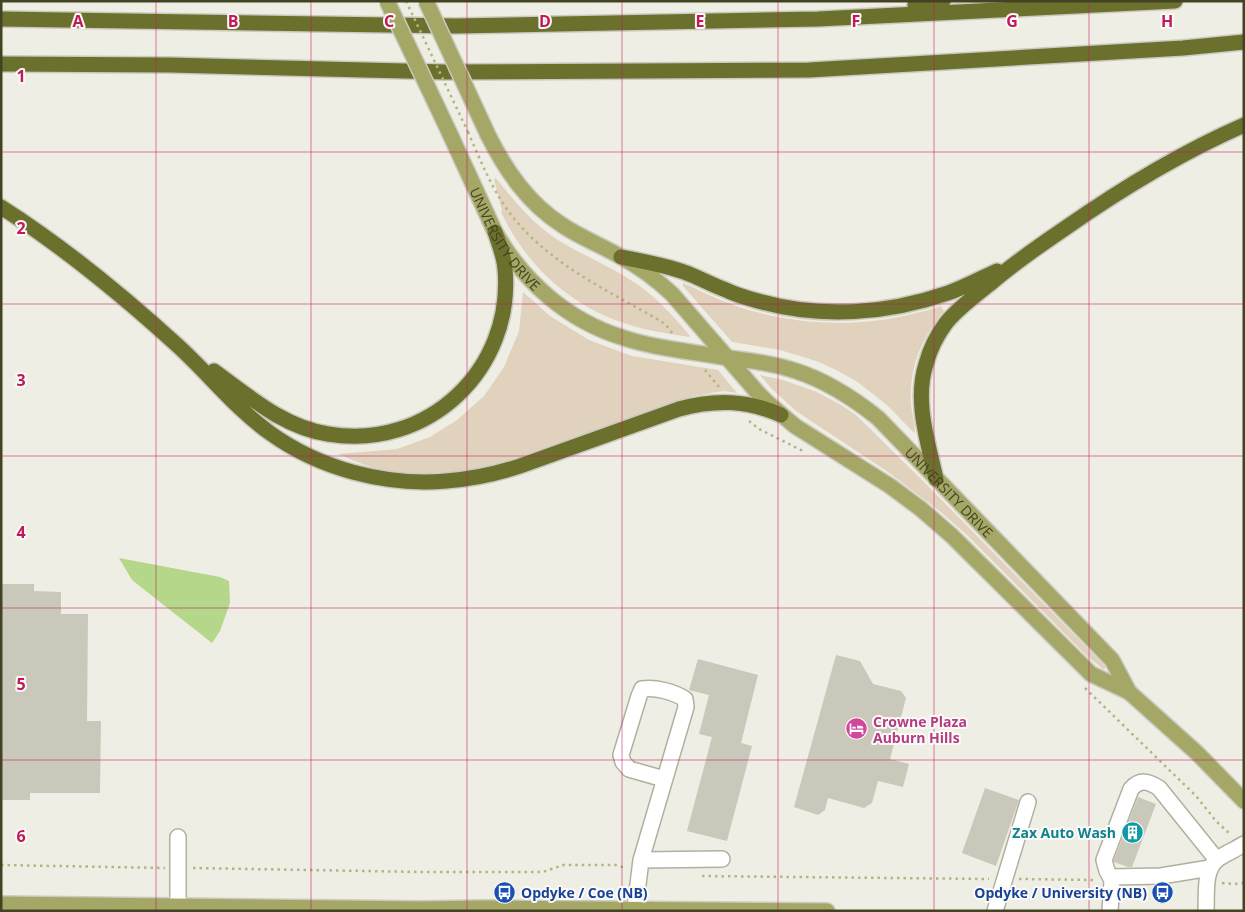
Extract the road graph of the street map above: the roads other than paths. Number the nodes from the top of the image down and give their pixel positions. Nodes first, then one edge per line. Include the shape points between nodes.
1 (387, 1) edge
2 (426, 1) edge
3 (943, 1) edge
4 (1175, 1) edge
5 (1, 19) edge
6 (818, 19) junction
7 (1244, 42) edge
8 (1, 64) edge
9 (1244, 125) edge
10 (1, 208) edge
11 (495, 232) junction
12 (621, 257) junction
13 (1012, 264) junction
14 (178, 346) junction
15 (727, 358) junction
16 (781, 415) junction
17 (936, 479) junction
18 (1129, 692) junction
19 (664, 779) junction
20 (1244, 801) edge
21 (1028, 802) dead end
22 (178, 837) dead end
23 (1240, 841) edge
24 (722, 860) dead end
25 (640, 867) junction
26 (1212, 869) junction
27 (1112, 879) junction
28 (1, 904) edge
29 (178, 906) junction
30 (138, 908) edge
31 (635, 909) junction
32 (421, 910) edge
33 (567, 910) edge
34 (590, 910) edge
35 (726, 910) edge
36 (802, 911) edge
37 (827, 911) edge
38 (994, 911) edge
39 (1110, 911) edge
40 (1206, 911) edge

1 - 11 main road, UNIVERSITY DRIVE, bridge
2 - 12 main road, UNIVERSITY DRIVE, bridge via 498,156 513,178 546,213 578,235
3 - 6 highway
4 - 6 highway
5 - 6 highway via 456,26
7 - 8 highway via 809,70 446,72
9 - 13 highway via 1125,187
10 - 14 highway via 62,248
11 - 14 highway via 505,267 506,285 496,338 480,370 458,396 413,424 361,436 329,434 298,426 268,411
11 - 15 main road, UNIVERSITY DRIVE via 523,272 543,293 581,320 641,343
12 - 13 highway via 685,272 759,302 797,310 832,312 876,310 919,302
12 - 15 main road, UNIVERSITY DRIVE via 672,294
13 - 17 highway via 954,314 938,336 926,363 922,378 922,412
14 - 16 highway via 244,412 286,443 336,467 407,481 445,482 502,472 695,404 751,405
15 - 16 main road, UNIVERSITY DRIVE
15 - 17 main road, UNIVERSITY DRIVE via 795,370 839,390 878,418
16 - 18 main road, UNIVERSITY DRIVE via 921,509 1091,674
17 - 18 main road, UNIVERSITY DRIVE via 1112,660
18 - 20 main road, UNIVERSITY DRIVE via 1197,753
19 - 19 lane via 686,707 685,699 642,688 621,755 629,768
19 - 25 lane
21 - 38 lane
22 - 29 lane
23 - 26 lane
24 - 25 lane
25 - 31 lane
26 - 27 lane
26 - 27 lane via 1159,788 1142,782 1131,789 1104,860
26 - 40 lane
27 - 39 lane
28 - 30 main road
29 - 30 main road
29 - 32 main road
31 - 34 main road
31 - 35 main road
32 - 33 main road
33 - 34 main road
35 - 36 main road
36 - 37 main road

